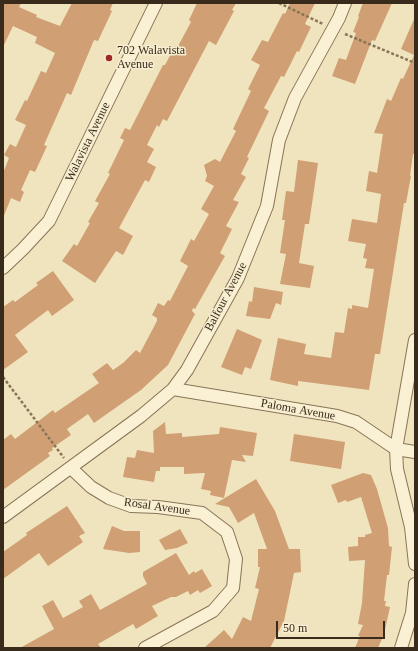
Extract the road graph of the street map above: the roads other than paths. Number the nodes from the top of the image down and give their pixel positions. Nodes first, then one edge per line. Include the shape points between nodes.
1 (156, 3) edge
2 (345, 3) edge
3 (3, 268) edge
4 (415, 340) edge
5 (173, 389) junction
6 (396, 449) junction
7 (415, 452) edge
8 (71, 468) junction
9 (3, 517) edge
10 (415, 564) edge
11 (415, 584) edge
12 (145, 648) edge
13 (401, 648) edge

1 - 3 street, Walavista Avenue via 49,221
2 - 5 street, Balfour Avenue via 295,98 279,140 267,206 238,278 187,370
4 - 6 street
5 - 6 street, Paloma Avenue via 337,416 356,422
5 - 8 street, Balfour Avenue
6 - 7 street, Paloma Avenue
6 - 10 street via 397,469 411,526
8 - 9 street, Balfour Avenue
8 - 12 street, Rosal Avenue via 91,487 109,498 131,506 202,513 227,532 236,559 233,588 213,611
11 - 13 street via 412,613

